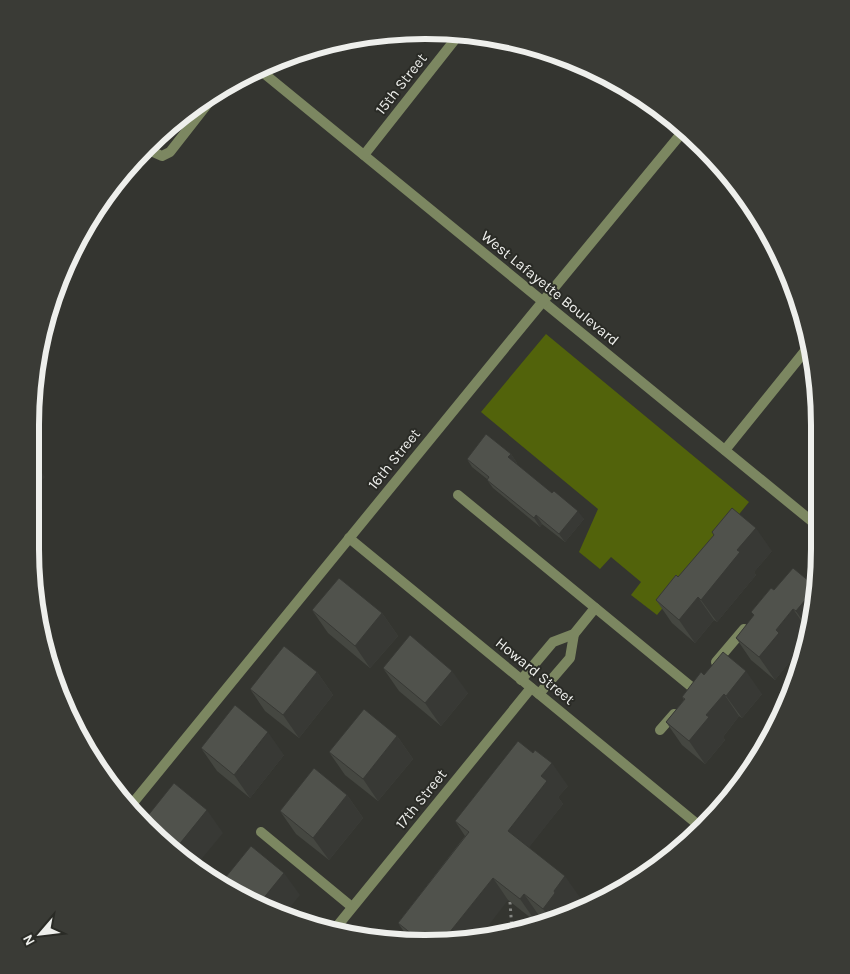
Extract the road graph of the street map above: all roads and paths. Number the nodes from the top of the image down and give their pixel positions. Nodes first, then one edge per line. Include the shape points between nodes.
1 (454, 40) edge
2 (265, 74) edge
3 (202, 110) edge
4 (680, 135) edge
5 (153, 151) edge
6 (364, 155) junction
7 (542, 301) junction
8 (804, 352) edge
9 (725, 450) junction
10 (458, 495) dead end
11 (811, 521) edge
12 (349, 538) junction
13 (595, 608) junction
14 (749, 623) edge
15 (574, 634) junction
16 (712, 667) edge
17 (521, 680) junction
18 (535, 691) junction
19 (660, 730) dead end
20 (134, 802) edge
21 (696, 823) edge
22 (261, 832) dead end
23 (510, 902) edge
24 (352, 907) junction
25 (338, 925) edge
26 (512, 925) edge

1 - 6 street, 15th Street
2 - 6 street, West Lafayette Boulevard
3 - 5 street via 170,152 162,156
4 - 7 street, 16th Street
6 - 7 street, West Lafayette Boulevard
7 - 9 street, West Lafayette Boulevard
7 - 12 street, 16th Street
8 - 9 street
9 - 11 street, West Lafayette Boulevard
10 - 13 street
12 - 17 street, Howard Street
12 - 20 street, 16th Street
13 - 15 street
13 - 19 street via 691,692
14 - 16 street
15 - 17 street via 552,642
15 - 18 street, 17th Street via 570,658
17 - 18 street, Howard Street
18 - 21 street, Howard Street
18 - 24 street, 17th Street
22 - 24 street
23 - 26 path
24 - 25 street, 17th Street

